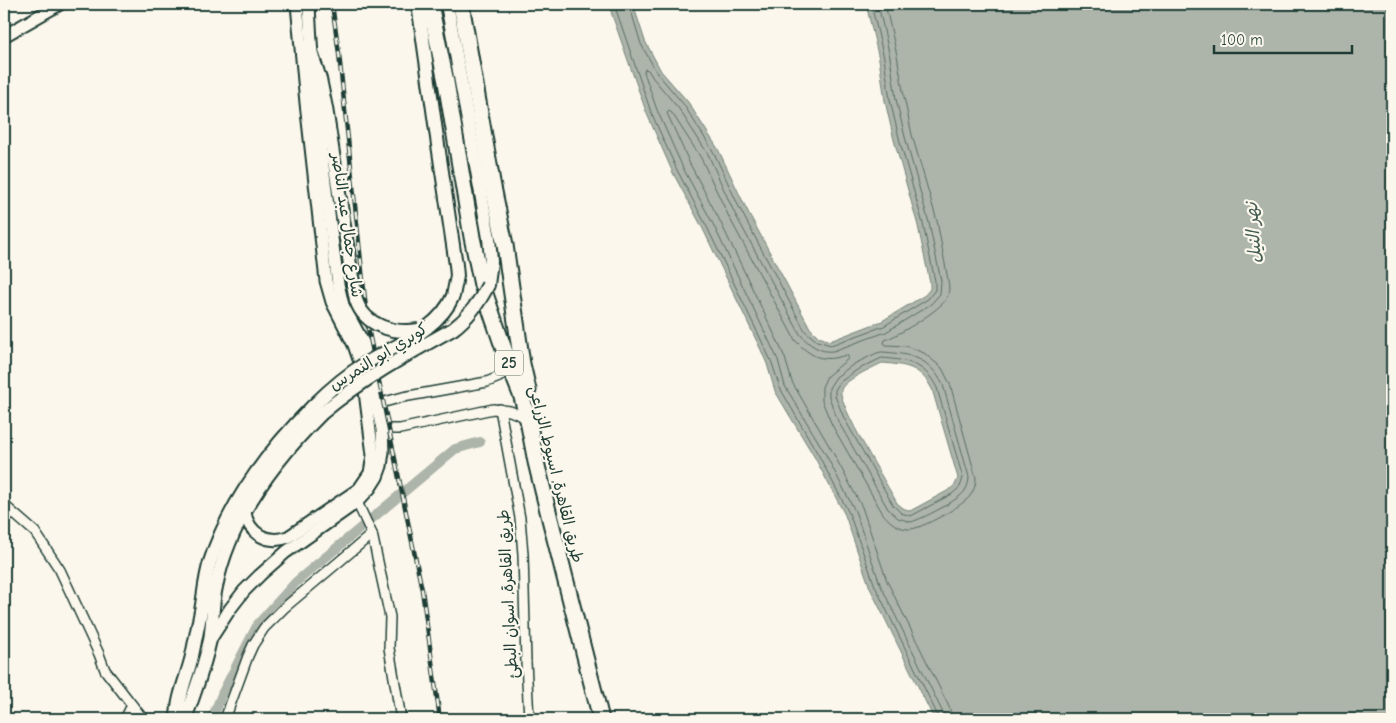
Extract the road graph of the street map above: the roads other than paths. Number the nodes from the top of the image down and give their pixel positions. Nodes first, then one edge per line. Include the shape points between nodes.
1 (60, 4) edge
2 (297, 4) edge
3 (309, 4) edge
4 (418, 4) edge
5 (430, 4) edge
6 (447, 4) edge
7 (461, 4) edge
8 (4, 36) edge
9 (311, 52) junction
10 (424, 330) junction
11 (510, 367) junction
12 (377, 404) junction
13 (500, 409) junction
14 (317, 410) junction
15 (528, 420) junction
16 (382, 429) junction
17 (4, 505) edge
18 (359, 507) junction
19 (245, 513) junction
20 (370, 530) junction
21 (210, 640) junction
22 (132, 706) junction
23 (125, 719) edge
24 (143, 719) edge
25 (177, 719) edge
26 (184, 719) edge
27 (225, 719) edge
28 (402, 719) edge
29 (529, 719) edge
30 (601, 719) edge
31 (608, 719) edge

1 - 8 street
2 - 19 street, شارع جمال عبد الناصر via 326,281 362,368 373,462 359,489 288,538 274,540 262,537 248,525
3 - 9 street, شارع جمال عبد الناصر
4 - 10 main road, كوبري ابو النمرس, bridge via 457,276 453,296 444,312
5 - 11 highway, طريق القاهرة, اسيوط الزراعى / 25 via 476,264
6 - 14 main road, كوبري ابو النمرس, bridge via 490,244 488,285 472,312 453,329
7 - 31 highway, طريق القاهرة, اسيوط الزراعى / 25 via 505,245 524,374
9 - 10 main road, bridge via 326,108 356,301 368,318 381,326 396,331
9 - 12 street, شارع جمال عبد الناصر via 340,294 364,344
10 - 14 main road, كوبري ابو النمرس, bridge via 341,381
11 - 12 street via 494,380
11 - 15 highway, طريق القاهرة, اسيوط الزراعى / 25
12 - 16 street, شارع جمال عبد الناصر
13 - 15 street
13 - 16 street via 406,428
13 - 29 street, طريق القاهرة, اسوان البطئ via 520,518
14 - 19 main road, كوبري ابو النمرس via 260,487
14 - 25 main road, كوبري ابو النمرس via 286,434 262,464 220,538 206,578
15 - 30 highway, طريق القاهرة, اسيوط الزراعى / 25
16 - 18 street, شارع جمال عبد الناصر via 381,466
17 - 22 street via 34,532 60,570 104,670
18 - 20 street
18 - 21 street, شارع جمال عبد الناصر via 286,552 260,575 230,609
19 - 21 main road, كوبري ابو النمرس via 229,544 215,589
20 - 27 street via 264,628 248,656
20 - 28 street via 390,617 389,648
21 - 26 main road, كوبري ابو النمرس
22 - 23 street
22 - 24 street

